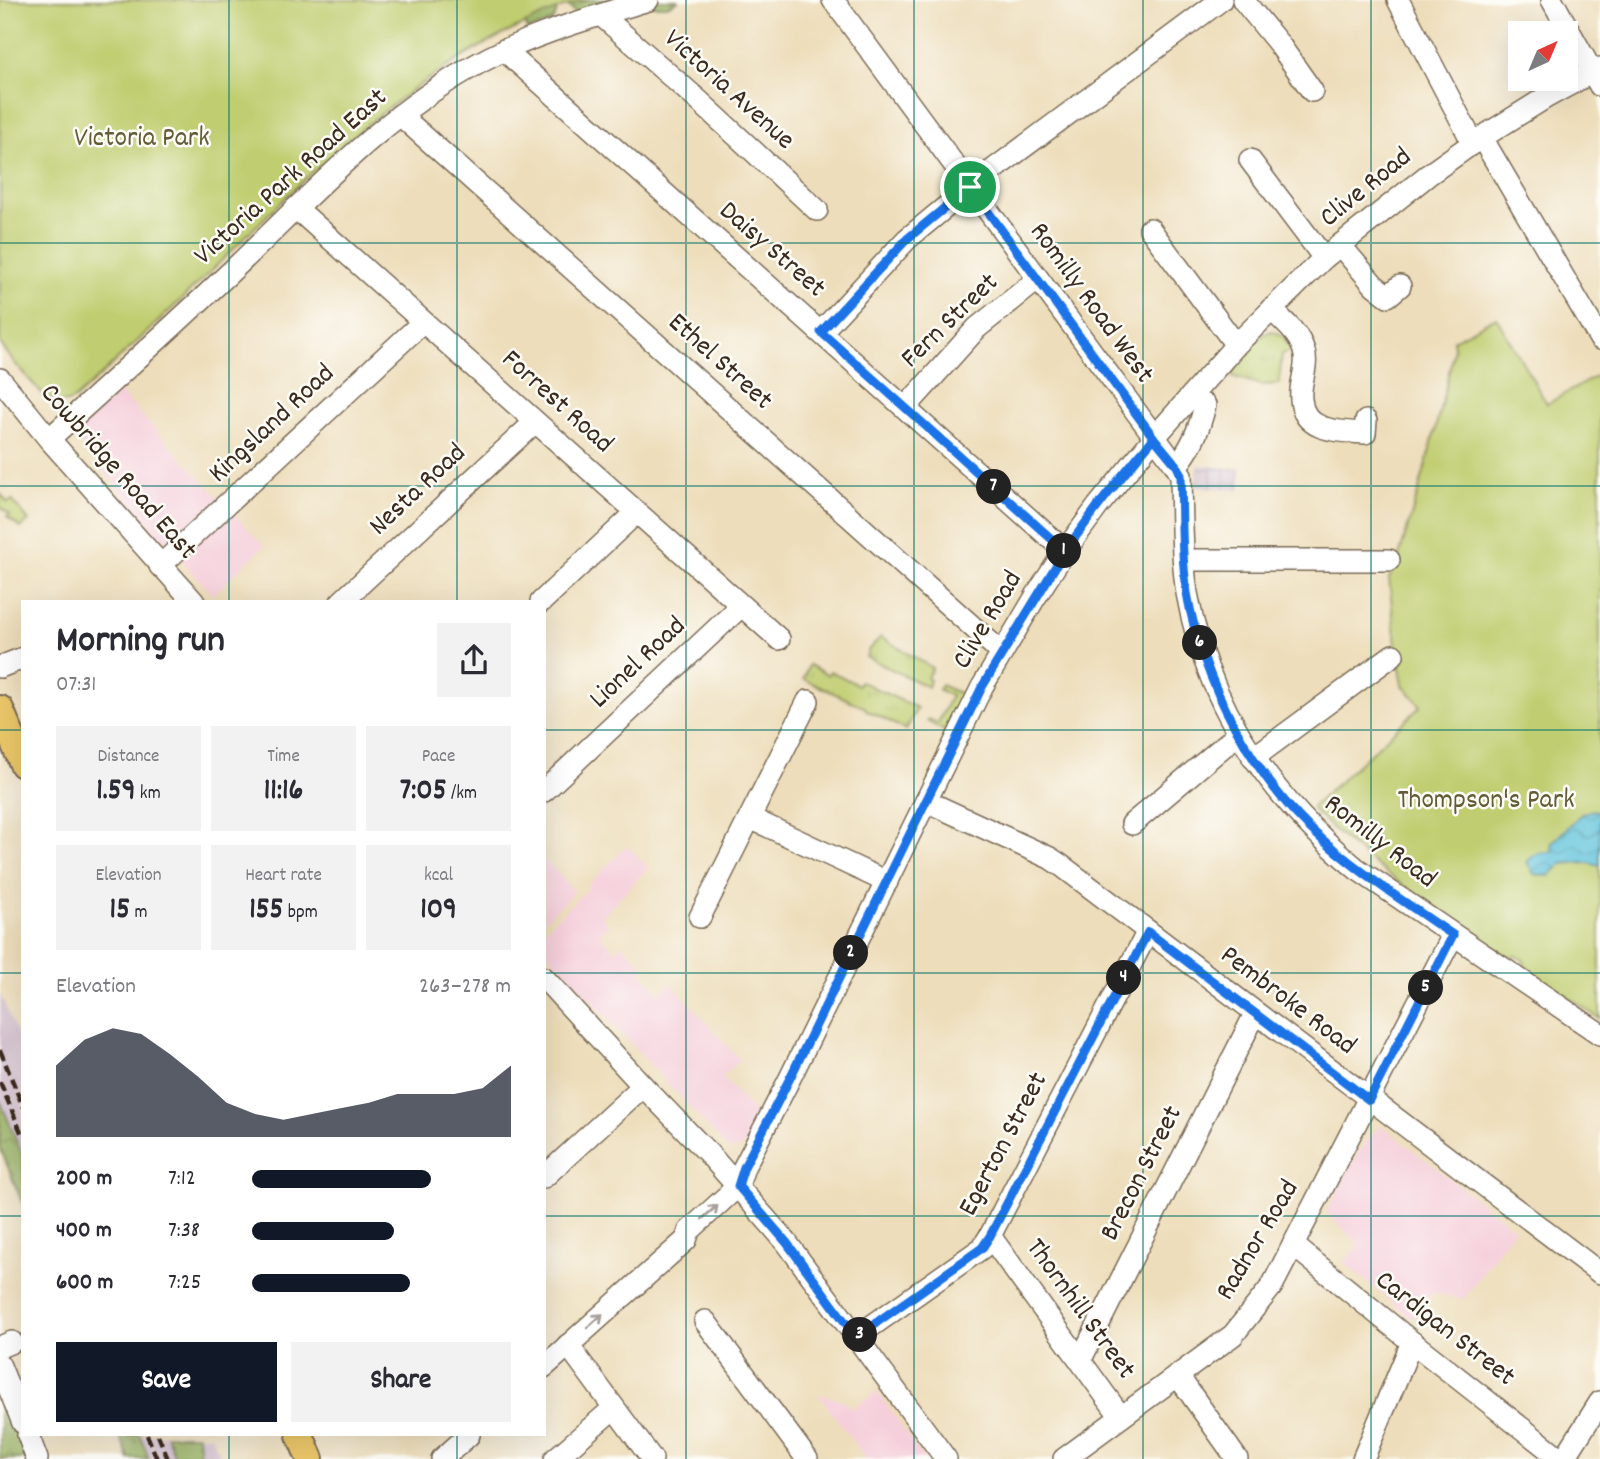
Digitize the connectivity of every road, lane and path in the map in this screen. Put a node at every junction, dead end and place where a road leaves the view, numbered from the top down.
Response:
1 (648, 0) edge
2 (833, 0) edge
3 (1221, 0) edge
4 (1243, 0) edge
5 (1398, 0) edge
6 (1552, 0) edge
7 (601, 15) junction
8 (503, 50) junction
9 (1597, 75) edge
10 (1312, 91) dead end
11 (400, 114) junction
12 (1477, 140) junction
13 (1250, 160) dead end
14 (970, 187) junction
15 (296, 208) junction
16 (817, 210) dead end
17 (1150, 229) dead end
18 (1332, 252) junction
19 (1037, 280) junction
20 (1400, 286) dead end
21 (1271, 309) junction
22 (423, 322) junction
23 (821, 332) junction
24 (1600, 339) edge
25 (1237, 345) junction
26 (0, 379) edge
27 (1205, 405) dead end
28 (906, 407) junction
29 (535, 422) junction
30 (1366, 422) dead end
31 (1154, 438) junction
32 (48, 439) junction
33 (1177, 466) junction
34 (637, 512) junction
35 (1065, 551) junction
36 (1184, 560) junction
37 (1389, 560) dead end
38 (160, 566) junction
39 (192, 600) edge
40 (343, 600) edge
41 (543, 600) edge
42 (741, 606) junction
43 (779, 639) dead end
44 (1002, 653) junction
45 (1393, 655) dead end
46 (21, 659) edge
47 (0, 667) edge
48 (808, 701) dead end
49 (0, 709) edge
50 (1238, 734) junction
51 (1253, 758) junction
52 (21, 759) edge
53 (546, 789) edge
54 (926, 801) junction
55 (750, 818) junction
56 (1132, 824) dead end
57 (887, 882) junction
58 (700, 917) dead end
59 (1148, 932) junction
60 (1453, 935) junction
61 (546, 980) edge
62 (1255, 1014) junction
63 (1600, 1034) edge
64 (643, 1086) junction
65 (1369, 1100) junction
66 (546, 1175) edge
67 (738, 1186) junction
68 (990, 1236) junction
69 (1293, 1245) junction
70 (1600, 1273) edge
71 (705, 1321) dead end
72 (856, 1337) junction
73 (1412, 1342) junction
74 (568, 1345) junction
75 (1081, 1359) junction
76 (546, 1365) edge
77 (0, 1366) edge
78 (1178, 1376) junction
79 (1600, 1402) edge
80 (614, 1408) junction
81 (1121, 1417) junction
82 (21, 1418) edge
83 (1592, 1431) edge
84 (28, 1436) edge
85 (300, 1436) edge
86 (468, 1436) edge
87 (37, 1459) edge
88 (310, 1459) edge
89 (442, 1459) edge
90 (555, 1459) edge
91 (652, 1459) edge
92 (807, 1459) edge
93 (946, 1459) edge
94 (1064, 1459) edge
95 (1237, 1459) edge
96 (1363, 1459) edge
97 (1562, 1459) edge

1 - 7 street, Victoria Park Road East
2 - 14 street, Romilly Road West
3 - 14 street
4 - 10 street
5 - 12 street
6 - 9 street
7 - 8 street, Victoria Park Road East
7 - 16 street, Victoria Avenue
8 - 11 street, Victoria Park Road East
8 - 23 street, Daisy Street
9 - 12 street, Clive Road
11 - 15 street, Victoria Park Road East
11 - 44 street, Ethel Street
12 - 18 street, Clive Road
12 - 24 street
13 - 18 street
14 - 19 street, Romilly Road West
14 - 23 street
15 - 22 street, Forrest Road
15 - 32 street, Victoria Park Road East
17 - 25 street
18 - 20 street
18 - 21 street, Clive Road
19 - 28 street, Fern Street
19 - 31 street, Romilly Road West
21 - 25 street, Clive Road
21 - 30 street
22 - 29 street, Forrest Road
22 - 38 street, Kingsland Road
23 - 28 street, Daisy Street
25 - 31 street, Clive Road
26 - 32 street, Cowbridge Road East
27 - 33 street
28 - 35 street, Daisy Street
29 - 34 street, Forrest Road
29 - 40 street, Nesta Road
31 - 33 street
31 - 35 street, Clive Road
32 - 38 street, Cowbridge Road East
33 - 36 street, Romilly Road
34 - 41 street
34 - 42 street, Forrest Road
35 - 44 street, Clive Road
36 - 37 street
36 - 50 street, Romilly Road
38 - 39 street, Cowbridge Road East
42 - 43 street, Forrest Road
42 - 53 street, Lionel Road
44 - 54 street, Clive Road
45 - 51 street
46 - 47 street
48 - 55 street
49 - 52 main road
50 - 51 street, Romilly Road
50 - 56 street
51 - 60 street, Romilly Road
54 - 57 street, Clive Road
54 - 59 street, Pembroke Road
55 - 57 street
55 - 58 street
57 - 67 street, Clive Road
59 - 62 street, Pembroke Road
59 - 68 street, Egerton Street
60 - 63 street, Romilly Road
60 - 65 street, Radnor Road
61 - 64 street
62 - 65 street, Pembroke Road
62 - 75 street, Brecon Street
64 - 66 street
64 - 67 street
65 - 69 street, Radnor Road
65 - 70 street, Pembroke Road
67 - 72 street
74 -> 67 street
68 - 72 street, Egerton Street
68 - 75 street, Thornhill Street
69 - 73 street, Cardigan Street
69 - 78 street, Radnor Road
71 - 92 street
72 - 93 street
73 - 96 street
73 - 97 street, Cardigan Street
74 - 76 street
74 - 80 street
75 - 81 street, Thornhill Street
77 - 82 street
78 - 81 street, Radnor Road
78 - 95 street
79 - 83 street
80 - 90 street
80 - 91 street
81 - 94 street, Radnor Road
83 - 97 street
84 - 87 street
85 - 88 main road
86 - 89 street

